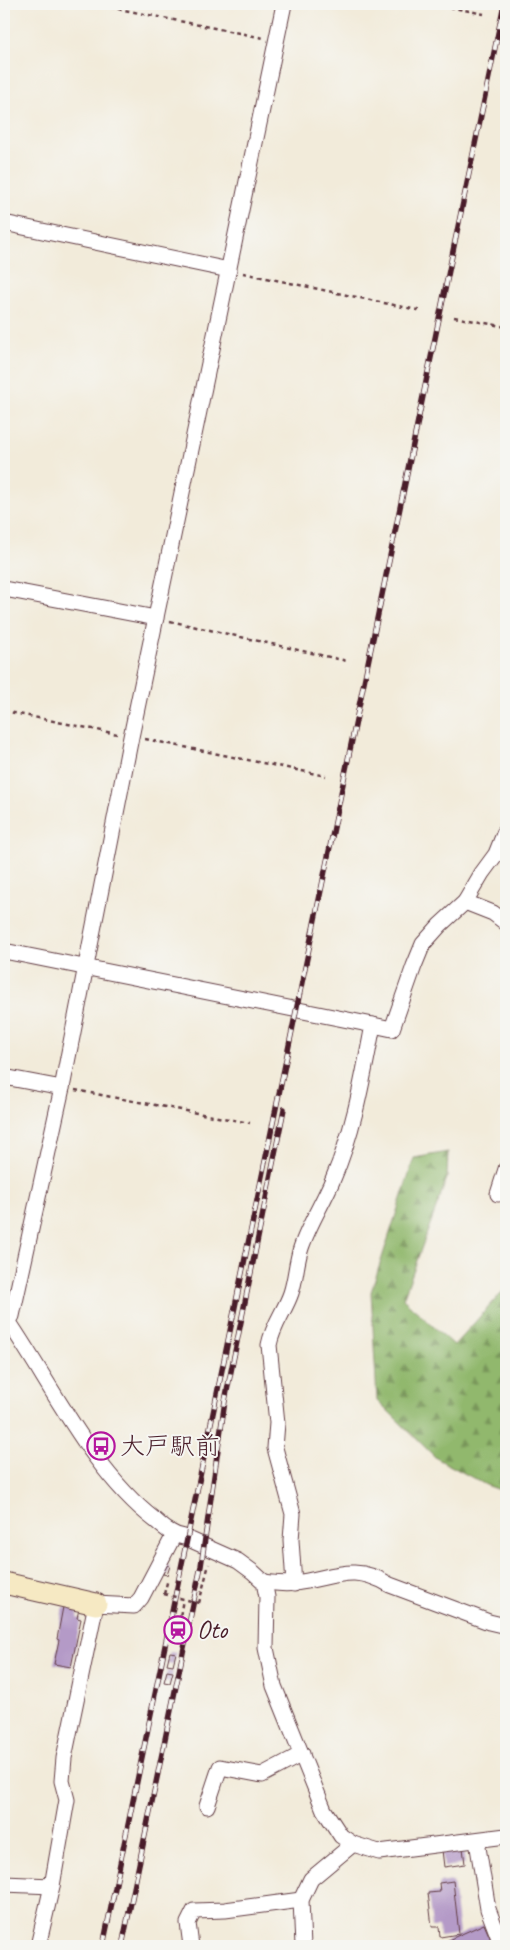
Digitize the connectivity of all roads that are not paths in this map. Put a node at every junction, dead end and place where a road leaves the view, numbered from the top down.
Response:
1 (284, 4) edge
2 (4, 223) edge
3 (229, 270) junction
4 (4, 589) edge
5 (156, 618) junction
6 (506, 829) edge
7 (465, 902) junction
8 (506, 923) edge
9 (4, 951) edge
10 (86, 967) junction
11 (374, 1025) junction
12 (4, 1076) edge
13 (62, 1088) junction
14 (506, 1169) edge
15 (498, 1194) dead end
16 (6, 1318) edge
17 (174, 1535) junction
18 (264, 1582) junction
19 (4, 1583) edge
20 (294, 1584) junction
21 (96, 1604) junction
22 (506, 1626) edge
23 (302, 1754) junction
24 (207, 1806) dead end
25 (506, 1836) edge
26 (478, 1841) junction
27 (353, 1844) junction
28 (4, 1884) edge
29 (52, 1886) junction
30 (301, 1900) junction
31 (38, 1946) edge
32 (191, 1946) edge
33 (303, 1946) edge
34 (502, 1946) edge

1 - 3 street
2 - 3 street
3 - 5 street
4 - 5 street
5 - 10 street
6 - 7 street
7 - 8 street
7 - 11 street
9 - 10 street
10 - 11 street
10 - 13 street
11 - 20 street
12 - 13 street
13 - 16 street
14 - 15 street
16 - 17 street
17 - 18 street
17 - 21 street
18 - 20 street
18 - 23 street
19 - 21 main road
20 - 22 street
21 - 29 street
23 - 24 street
23 - 27 street
25 - 26 street
26 - 27 street
26 - 34 street
27 - 30 street
28 - 29 street
29 - 31 street
30 - 32 street
30 - 33 street

